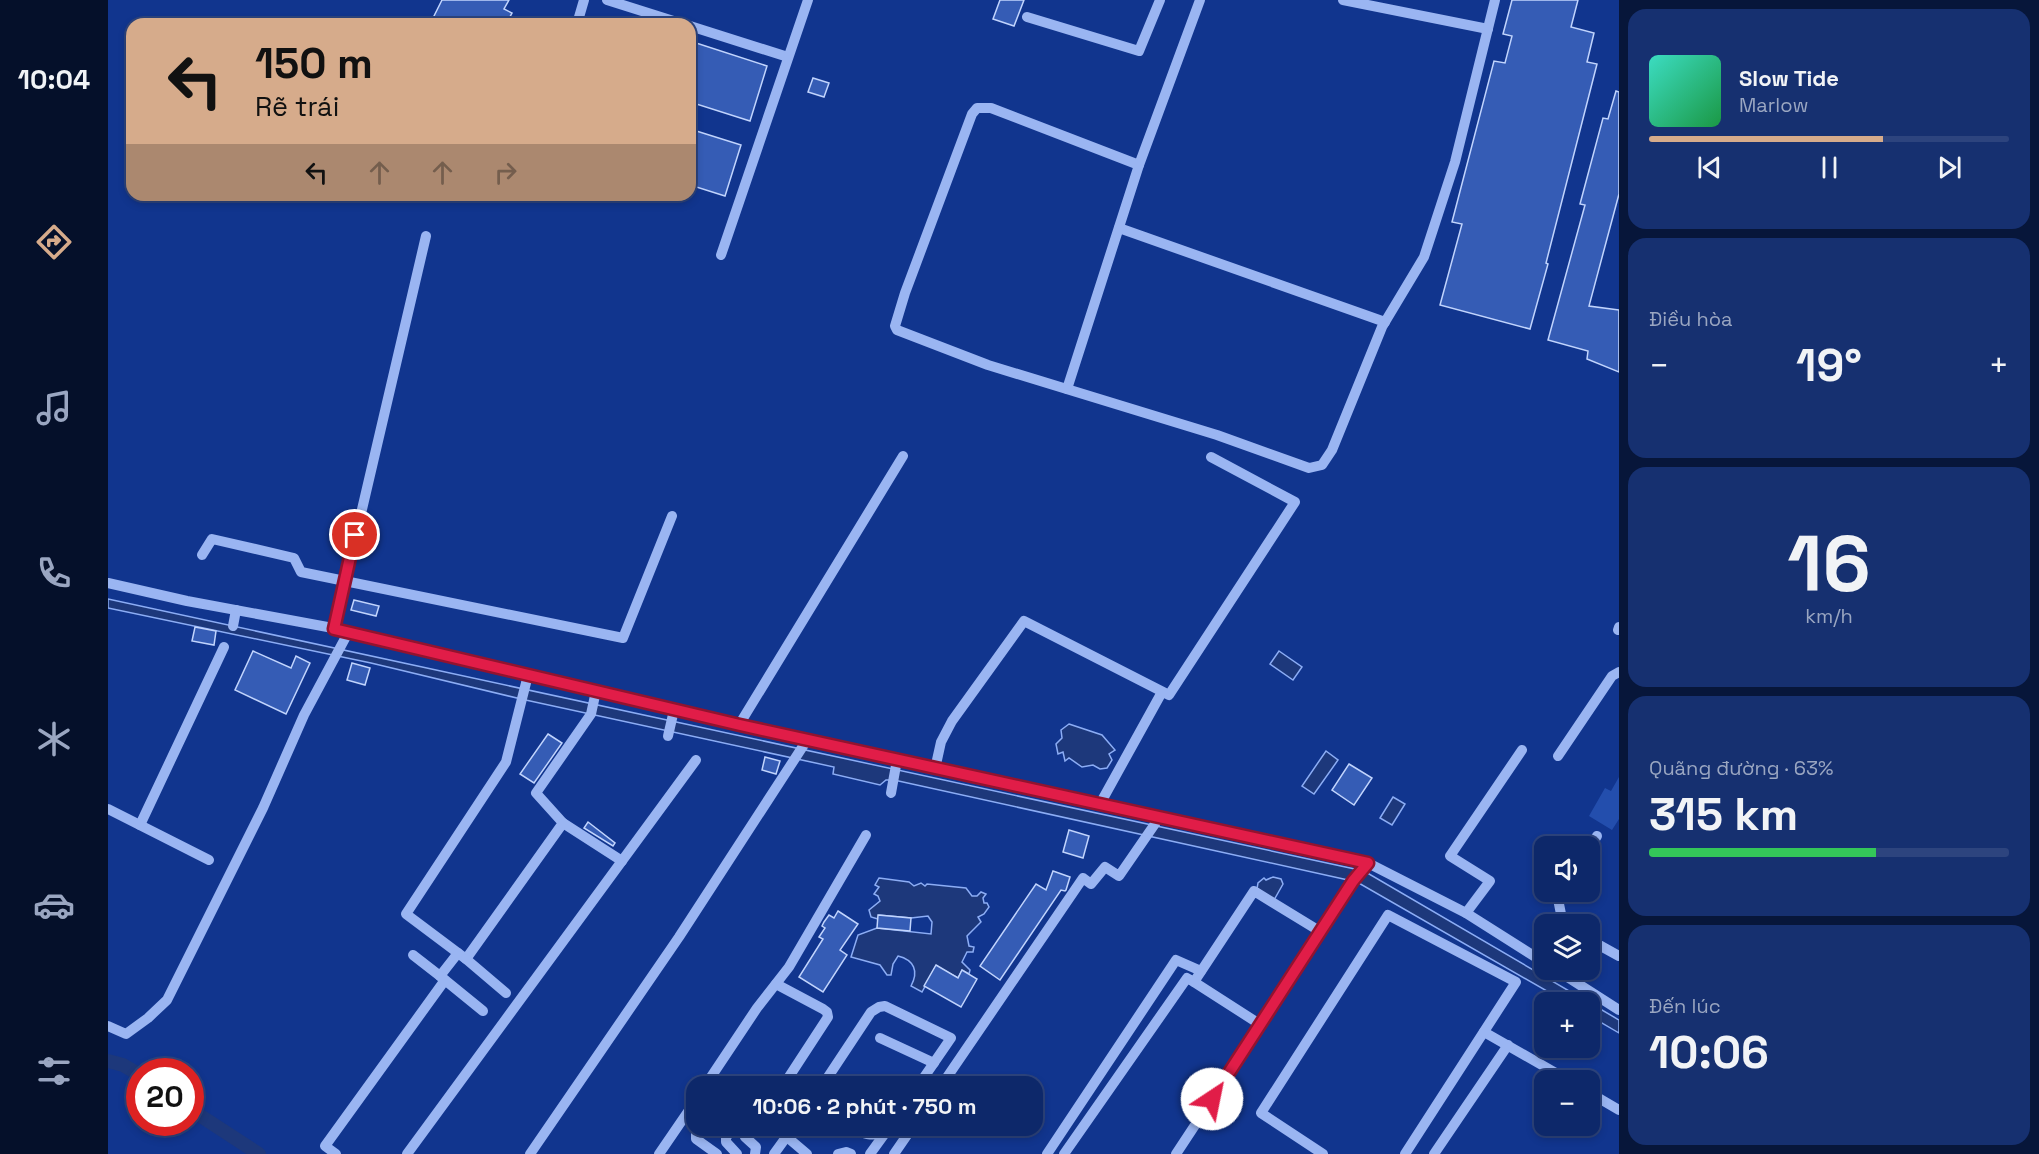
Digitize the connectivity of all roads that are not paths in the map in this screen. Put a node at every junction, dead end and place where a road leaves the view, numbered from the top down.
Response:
1 (584, 0) edge
2 (607, 0) edge
3 (808, 0) edge
4 (1160, 0) edge
5 (1200, 0) edge
6 (1343, 0) edge
7 (1495, 0) edge
8 (1027, 16) dead end
9 (579, 18) edge
10 (664, 18) edge
11 (696, 28) edge
12 (1488, 29) junction
13 (788, 57) junction
14 (1139, 165) junction
15 (1119, 228) junction
16 (426, 236) dead end
17 (721, 255) dead end
18 (1385, 322) junction
19 (1067, 389) junction
20 (903, 456) dead end
21 (1211, 457) dead end
22 (672, 516) dead end
23 (202, 555) dead end
24 (344, 581) junction
25 (108, 583) edge
26 (236, 610) junction
27 (233, 626) dead end
28 (334, 629) junction
29 (349, 631) junction
30 (224, 647) dead end
31 (1619, 672) edge
32 (528, 675) junction
33 (596, 691) junction
34 (1162, 692) junction
35 (740, 725) junction
36 (800, 749) junction
37 (1522, 750) dead end
38 (1558, 756) dead end
39 (696, 760) dead end
40 (936, 769) junction
41 (896, 770) junction
42 (891, 793) dead end
43 (1100, 804) junction
44 (108, 809) edge
45 (1156, 821) junction
46 (562, 823) junction
47 (140, 825) junction
48 (866, 835) dead end
49 (209, 860) dead end
50 (622, 861) junction
51 (1364, 867) junction
52 (1466, 913) junction
53 (1321, 932) junction
54 (1600, 946) edge
55 (412, 955) dead end
56 (462, 956) junction
57 (1534, 956) edge
58 (1619, 956) edge
59 (1201, 971) junction
60 (442, 978) junction
61 (1572, 980) edge
62 (1194, 982) junction
63 (776, 984) junction
64 (506, 993) dead end
65 (1619, 1010) edge
66 (483, 1011) dead end
67 (108, 1026) edge
68 (1261, 1026) junction
69 (1484, 1032) junction
70 (879, 1038) dead end
71 (1508, 1045) junction
72 (934, 1063) junction
73 (1551, 1070) edge
74 (712, 1076) edge
75 (790, 1076) edge
76 (829, 1076) edge
77 (925, 1076) edge
78 (948, 1076) edge
79 (1600, 1099) edge
80 (1619, 1110) edge
81 (686, 1114) edge
82 (696, 1136) edge
83 (727, 1136) edge
84 (746, 1136) edge
85 (867, 1136) edge
86 (883, 1136) edge
87 (906, 1136) edge
88 (787, 1137) joint
89 (1068, 1153) edge
90 (336, 1154) edge
91 (407, 1154) edge
92 (530, 1154) edge
93 (659, 1154) edge
94 (717, 1154) edge
95 (737, 1154) edge
96 (755, 1154) edge
97 (774, 1154) edge
98 (807, 1154) edge
99 (838, 1154) edge
100 (851, 1154) edge
101 (871, 1154) edge
102 (894, 1154) edge
103 (1047, 1154) edge
104 (1176, 1154) edge
105 (1323, 1154) edge
106 (1405, 1154) edge
107 (1434, 1154) edge

1 - 9 street
2 - 10 street
3 - 13 street
4 - 8 street
5 - 14 street
6 - 12 street
7 - 12 street
11 - 13 street
12 - 18 street
13 - 17 street
14 - 15 street
14 - 19 street
15 - 18 street
15 - 19 street
16 - 24 street
18 - 19 street
20 - 35 street
21 - 34 street
22 - 24 street
23 - 24 street
24 - 28 street
25 - 26 street
26 - 27 street
26 - 28 street
28 - 29 street
29 - 32 street
29 - 67 street
30 - 47 street
31 - 38 street
32 - 33 street
32 - 56 street
33 - 35 street
33 - 46 street
34 - 40 street
34 - 43 street
35 - 36 street
36 - 41 street
36 - 92 street
37 - 52 street
39 - 50 street
40 - 41 street
40 - 43 street
41 - 42 street
43 - 45 street
44 - 47 street
45 - 51 street
45 - 78 street
46 - 50 street
46 - 56 street
47 - 49 street
48 - 63 street
50 - 91 street
51 - 52 street
51 - 53 street
52 - 57 street
53 - 59 street
53 - 68 street
54 - 58 street
55 - 60 street
56 - 60 street
56 - 64 street
59 - 62 street
59 - 103 street
60 - 66 street
60 - 90 street
61 - 65 street
62 - 68 street
62 - 89 street
63 - 74 street
63 - 75 street
68 - 104 street
69 - 71 street
69 - 105 street
69 - 106 street
70 - 72 street
71 - 73 street
71 - 107 street
72 - 76 street
72 - 77 street
79 - 80 street
81 - 93 street
82 - 94 street
83 - 95 street
84 - 96 street
85 - 101 street
86 - 101 street
87 - 102 street
88 - 97 street
88 - 98 street
99 - 100 street

